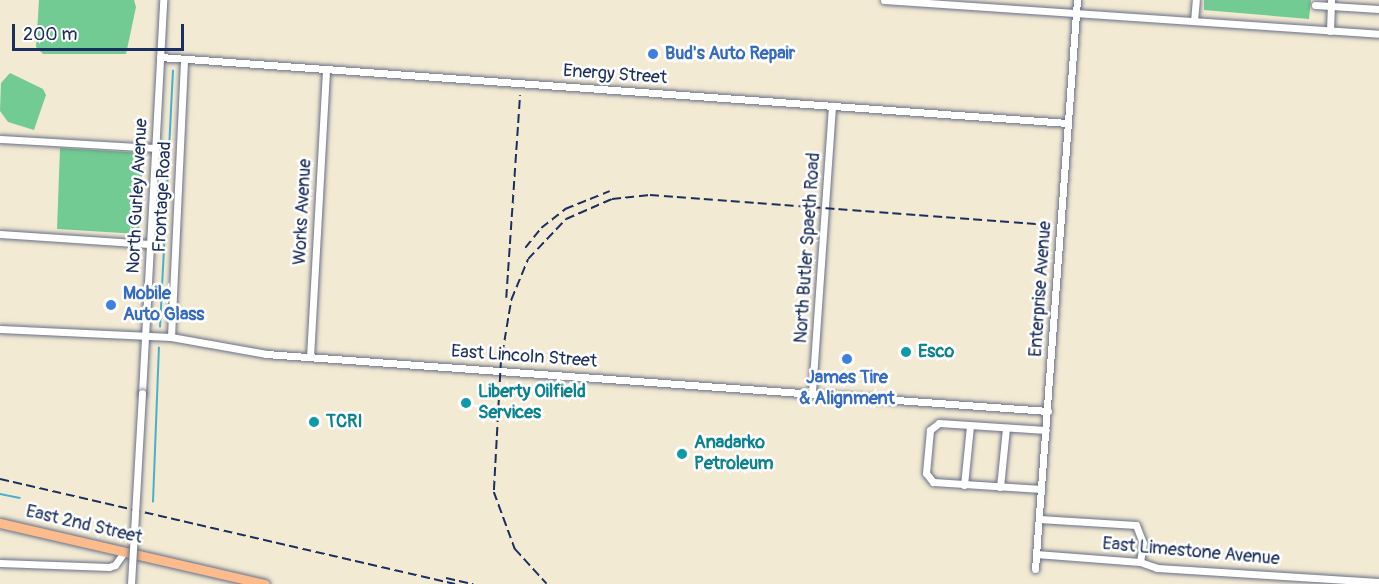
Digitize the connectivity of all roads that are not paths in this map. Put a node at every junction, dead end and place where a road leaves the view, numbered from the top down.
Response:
1 (163, 0) edge
2 (884, 0) edge
3 (898, 0) edge
4 (1077, 0) edge
5 (1196, 0) edge
6 (986, 3) edge
7 (1331, 3) edge
8 (1316, 5) dead end
9 (1379, 9) edge
10 (1076, 12) junction
11 (1194, 21) junction
12 (1330, 31) junction
13 (1379, 34) edge
14 (160, 57) junction
15 (184, 59) junction
16 (326, 69) junction
17 (832, 106) junction
18 (1068, 123) junction
19 (0, 139) edge
20 (155, 148) junction
21 (0, 234) edge
22 (150, 244) junction
23 (0, 329) edge
24 (146, 335) junction
25 (171, 337) junction
26 (310, 357) junction
27 (812, 392) junction
28 (1048, 411) junction
29 (970, 426) junction
30 (1006, 428) junction
31 (1046, 430) junction
32 (964, 485) junction
33 (1000, 487) junction
34 (1041, 489) junction
35 (1039, 519) junction
36 (0, 523) edge
37 (124, 552) junction
38 (1036, 554) junction
39 (1140, 562) junction
40 (0, 563) edge
41 (1035, 568) dead end
42 (1379, 582) edge
43 (131, 584) edge
44 (265, 584) edge

1 - 14 street, North Gurley Avenue
2 - 3 street
3 - 6 street
4 - 10 street, Enterprise Avenue
5 - 11 street
6 - 10 street
7 - 8 street
7 - 9 street
7 - 12 street
10 - 11 street
10 - 18 street, Enterprise Avenue
11 - 12 street
12 - 13 street
14 - 15 street, Energy Street
14 - 20 street, North Gurley Avenue
15 - 16 street, Energy Street
15 - 25 street, Frontage Road
16 - 17 street, Energy Street
16 - 26 street, Works Avenue
17 - 18 street, Energy Street
17 - 27 street, North Butler Spaeth Road
18 - 28 street, Enterprise Avenue
19 - 20 street
20 - 22 street, North Gurley Avenue
21 - 22 street
22 - 24 street, North Gurley Avenue
23 - 24 street, East Lincoln Street
24 - 25 street, East Lincoln Street
24 - 43 street, North Gurley Avenue, bridge
25 - 26 street, East Lincoln Street
26 - 27 street, East Lincoln Street
27 - 28 street, East Lincoln Street
28 - 31 street, Enterprise Avenue
29 - 30 street
29 - 32 street
29 - 32 street
30 - 31 street
30 - 33 street
31 - 34 street, Enterprise Avenue
32 - 33 street
33 - 34 street
34 - 35 street, Enterprise Avenue
35 - 38 street, Enterprise Avenue
35 - 39 street
36 - 37 main road, East 2nd Street
37 - 40 street
37 - 44 main road, East 2nd Street
38 - 39 street, East Limestone Avenue
38 - 41 street, Enterprise Avenue
39 - 42 street, East Limestone Avenue

